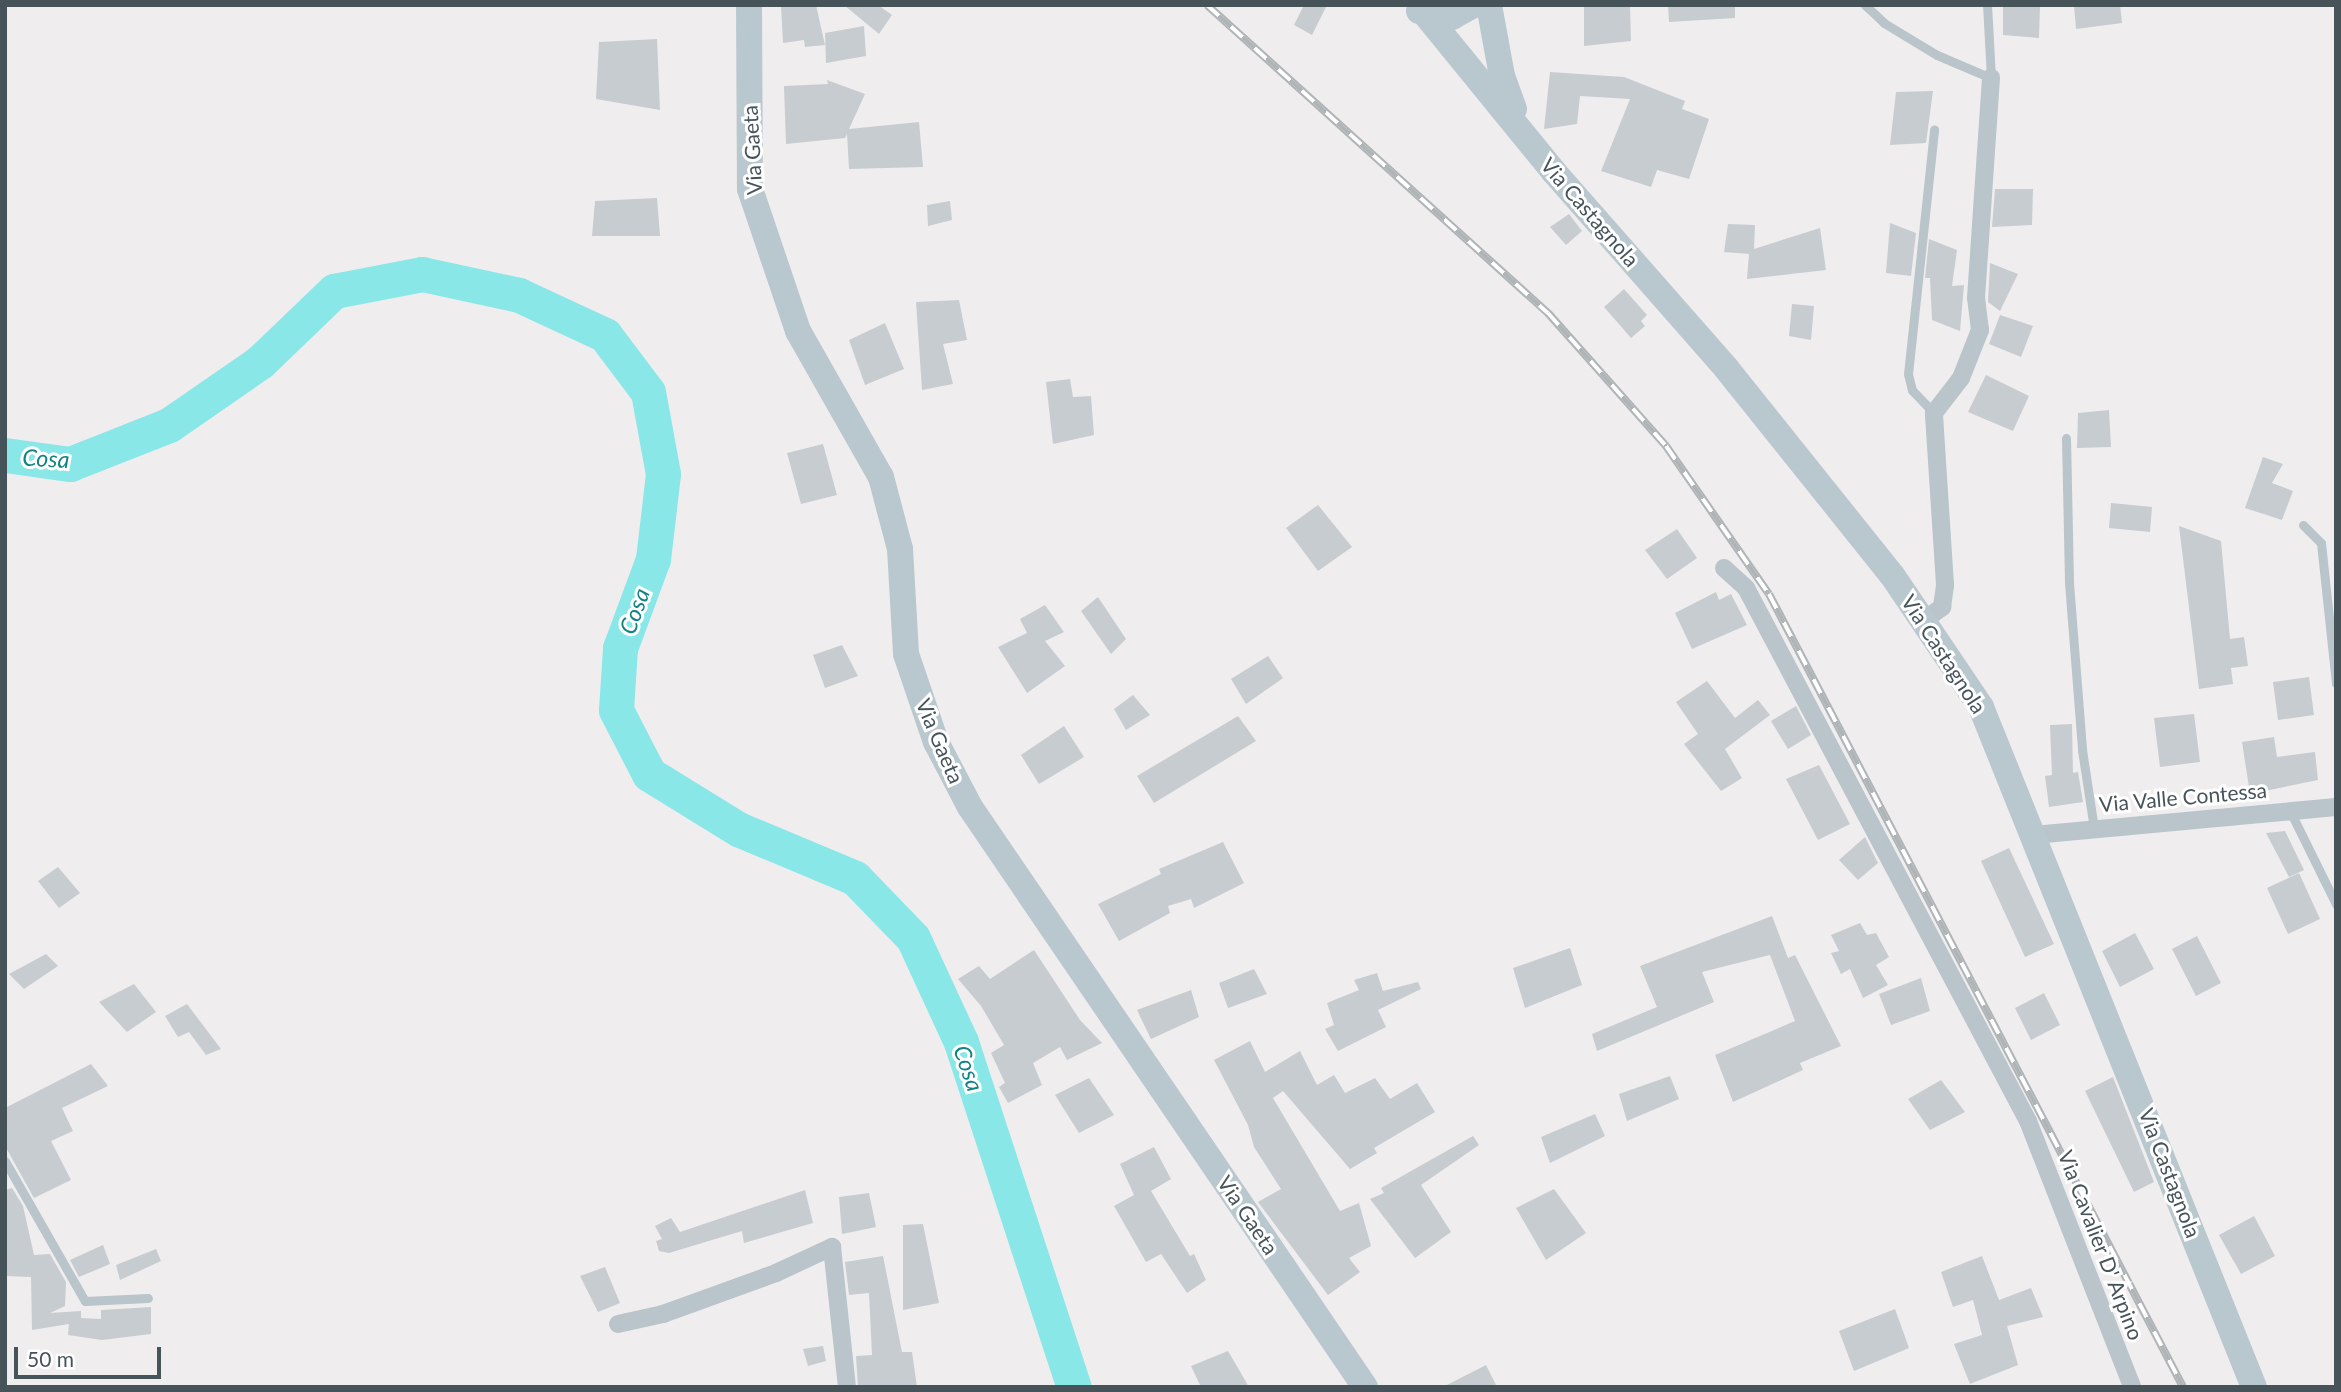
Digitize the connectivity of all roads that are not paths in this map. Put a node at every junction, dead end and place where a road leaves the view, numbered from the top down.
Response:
1 (749, 5) edge
2 (1474, 5) edge
3 (1489, 5) edge
4 (1865, 5) edge
5 (1987, 5) edge
6 (1419, 10) edge
7 (1991, 78) junction
8 (1934, 129) dead end
9 (1524, 133) junction
10 (1934, 413) junction
11 (2066, 438) dead end
12 (2303, 526) dead end
13 (1724, 568) dead end
14 (1923, 621) junction
15 (2336, 683) edge
16 (2336, 807) edge
17 (2290, 811) junction
18 (2094, 828) junction
19 (2034, 835) junction
20 (2336, 904) edge
21 (5, 1161) edge
22 (148, 1298) dead end
23 (618, 1324) dead end
24 (847, 1387) edge
25 (1365, 1387) edge
26 (2132, 1387) edge
27 (2254, 1387) edge

1 - 25 main road, Via Gaeta
2 - 6 main road
3 - 9 main road
4 - 7 lane
5 - 7 lane
6 - 9 main road, Via Castagnola
7 - 10 street
8 - 10 lane
9 - 14 main road, Via Castagnola
10 - 14 street
11 - 18 lane
12 - 15 lane
13 - 26 street, Via Cavalier D' Arpino
14 - 19 main road, Via Castagnola
16 - 17 street, Via Valle Contessa
17 - 18 street, Via Valle Contessa
17 - 20 lane
18 - 19 street, Via Valle Contessa
19 - 27 main road, Via Castagnola
21 - 22 lane
23 - 24 street

